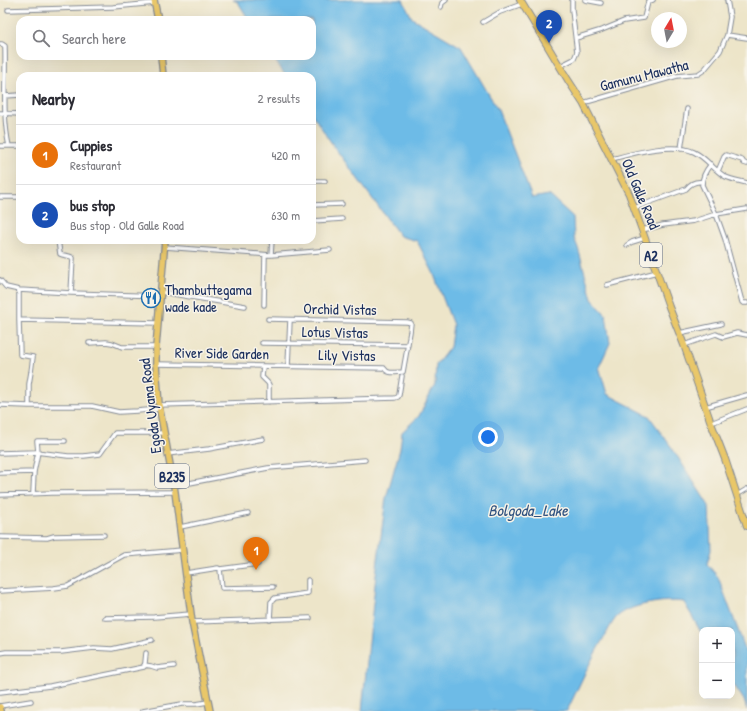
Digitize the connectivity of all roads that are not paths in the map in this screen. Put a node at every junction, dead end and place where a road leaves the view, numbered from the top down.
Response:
1 (446, 0) edge
2 (572, 0) edge
3 (585, 0) edge
4 (653, 0) edge
5 (727, 0) edge
6 (154, 2) edge
7 (521, 2) edge
8 (601, 3) dead end
9 (441, 7) dead end
10 (8, 10) dead end
11 (157, 16) edge
12 (483, 22) dead end
13 (727, 35) junction
14 (576, 38) junction
15 (747, 38) edge
16 (0, 44) edge
17 (161, 60) edge
18 (560, 66) junction
19 (0, 69) edge
20 (6, 69) junction
21 (163, 72) edge
22 (16, 95) edge
23 (5, 96) junction
24 (583, 102) junction
25 (687, 109) dead end
26 (2, 113) edge
27 (16, 114) edge
28 (0, 146) edge
29 (9, 146) junction
30 (16, 146) edge
31 (681, 149) junction
32 (612, 158) junction
33 (710, 164) junction
34 (747, 164) edge
35 (718, 171) junction
36 (316, 181) edge
37 (325, 181) dead end
38 (702, 182) junction
39 (747, 184) edge
40 (0, 197) edge
41 (16, 197) edge
42 (342, 204) dead end
43 (316, 205) edge
44 (634, 208) junction
45 (747, 209) edge
46 (716, 214) junction
47 (342, 219) dead end
48 (316, 221) edge
49 (642, 230) junction
50 (645, 238) junction
51 (59, 244) edge
52 (272, 244) edge
53 (627, 245) dead end
54 (165, 247) joint
55 (330, 250) dead end
56 (265, 255) junction
57 (271, 255) junction
58 (657, 272) junction
59 (0, 280) edge
60 (607, 285) dead end
61 (19, 290) junction
62 (71, 293) junction
63 (161, 294) junction
64 (747, 303) edge
65 (264, 305) dead end
66 (245, 306) dead end
67 (268, 319) dead end
68 (19, 320) junction
69 (290, 320) junction
70 (157, 323) junction
71 (721, 324) dead end
72 (679, 333) junction
73 (747, 335) edge
74 (262, 342) dead end
75 (89, 343) dead end
76 (289, 343) junction
77 (408, 345) junction
78 (684, 345) junction
79 (156, 347) junction
80 (156, 364) junction
81 (262, 366) junction
82 (288, 366) junction
83 (403, 374) junction
84 (747, 395) edge
85 (269, 402) junction
86 (0, 405) edge
87 (29, 406) junction
88 (160, 407) junction
89 (705, 407) junction
90 (747, 409) edge
91 (711, 423) junction
92 (164, 433) junction
93 (263, 440) dead end
94 (65, 441) dead end
95 (38, 452) junction
96 (0, 453) edge
97 (168, 454) junction
98 (365, 460) dead end
99 (34, 472) junction
100 (0, 473) edge
101 (174, 486) junction
102 (747, 490) edge
103 (175, 492) junction
104 (33, 493) junction
105 (737, 494) junction
106 (0, 495) edge
107 (248, 513) dead end
108 (180, 526) junction
109 (747, 526) edge
110 (104, 535) dead end
111 (0, 536) edge
112 (183, 550) junction
113 (258, 564) dead end
114 (220, 569) junction
115 (186, 573) junction
116 (308, 580) dead end
117 (273, 587) dead end
118 (0, 591) edge
119 (191, 614) junction
120 (105, 618) dead end
121 (310, 618) dead end
122 (270, 620) junction
123 (192, 622) junction
124 (152, 640) dead end
125 (0, 653) edge
126 (146, 653) dead end
127 (144, 665) junction
128 (174, 666) dead end
129 (0, 692) edge
130 (31, 701) dead end
131 (208, 702) junction
132 (0, 706) edge
133 (1, 711) edge
134 (143, 711) edge
135 (210, 711) edge

1 - 9 street
2 - 14 street
3 - 8 street
4 - 14 street
5 - 13 street, Gamunu Mawatha
6 - 10 street
6 - 11 main road
7 - 12 street
7 - 18 highway, Old Galle Road / A2
13 - 15 street
13 - 24 street, Gamunu Mawatha
14 - 18 street
16 - 20 street
17 - 21 main road
18 - 24 highway, Old Galle Road / A2
19 - 20 street
20 - 23 street
22 - 23 street
23 - 26 street
24 - 32 highway, Old Galle Road / A2
25 - 31 street
26 - 27 street
26 - 29 street
28 - 29 street
29 - 30 street
31 - 32 street
31 - 33 street
32 - 44 highway, Old Galle Road / A2
33 - 35 street
33 - 38 street
34 - 35 street
35 - 39 street
36 - 37 street
38 - 44 street
38 - 46 street
40 - 41 street
42 - 43 street
44 - 49 highway, Old Galle Road / A2
45 - 46 street
46 - 49 street
46 - 64 street
47 - 48 street
49 - 50 highway, Old Galle Road / A2
50 - 53 street
50 - 58 highway, Old Galle Road / A2
51 - 62 street
52 - 57 street
54 - 56 street
54 - 63 main road, Egoda Uyana Road / B235
55 - 57 street
56 - 57 street
56 - 65 street
58 - 60 street
58 - 72 highway, Old Galle Road / A2
59 - 61 street
61 - 62 street
61 - 68 street
62 - 63 street
63 - 66 street
63 - 70 main road, Egoda Uyana Road / B235
67 - 69 street, Orchid Vistas
68 - 70 street
68 - 87 street
69 - 76 street
69 - 77 street, Orchid Vistas
70 - 79 main road, Egoda Uyana Road / B235
71 - 72 street
72 - 78 highway, Old Galle Road / A2
73 - 78 street
74 - 76 street, Lotus Vistas
75 - 79 street
76 - 77 street, Lotus Vistas
76 - 82 street
77 - 83 street
78 - 89 highway, Old Galle Road / A2
79 - 80 main road, Egoda Uyana Road / B235
80 - 81 street, River Side Garden
80 - 88 main road, Egoda Uyana Road / B235
81 - 82 street, River Side Garden
81 - 85 street
82 - 83 street, Lily Vistas
83 - 85 street
84 - 89 street
85 - 88 street
86 - 87 street
87 - 88 street
88 - 92 main road, Egoda Uyana Road / B235
89 - 91 highway, Old Galle Road / A2
90 - 91 street
91 - 105 highway, Old Galle Road / A2
92 - 95 street
92 - 97 main road, Egoda Uyana Road / B235
93 - 97 street
94 - 95 street
95 - 96 street
95 - 99 street
97 - 101 main road, Egoda Uyana Road / B235
98 - 101 street
99 - 100 street
99 - 104 street
101 - 103 main road, Egoda Uyana Road / B235
102 - 105 street
103 - 104 street
103 - 108 main road, Egoda Uyana Road / B235
104 - 106 street
105 - 109 highway, Old Galle Road / A2
107 - 108 street
108 - 112 main road, Egoda Uyana Road / B235
110 - 111 street
112 - 115 main road, Egoda Uyana Road / B235
112 - 118 street
113 - 114 street
114 - 115 street
114 - 117 street
115 - 119 main road, Egoda Uyana Road / B235
116 - 122 street
119 - 120 street
119 - 123 main road, Egoda Uyana Road / B235
121 - 122 street
122 - 123 street
123 - 131 main road, Egoda Uyana Road / B235
124 - 125 street
126 - 127 street
127 - 128 street
127 - 129 street
130 - 132 street
131 - 134 street
131 - 135 main road, Egoda Uyana Road / B235
132 - 133 main road

